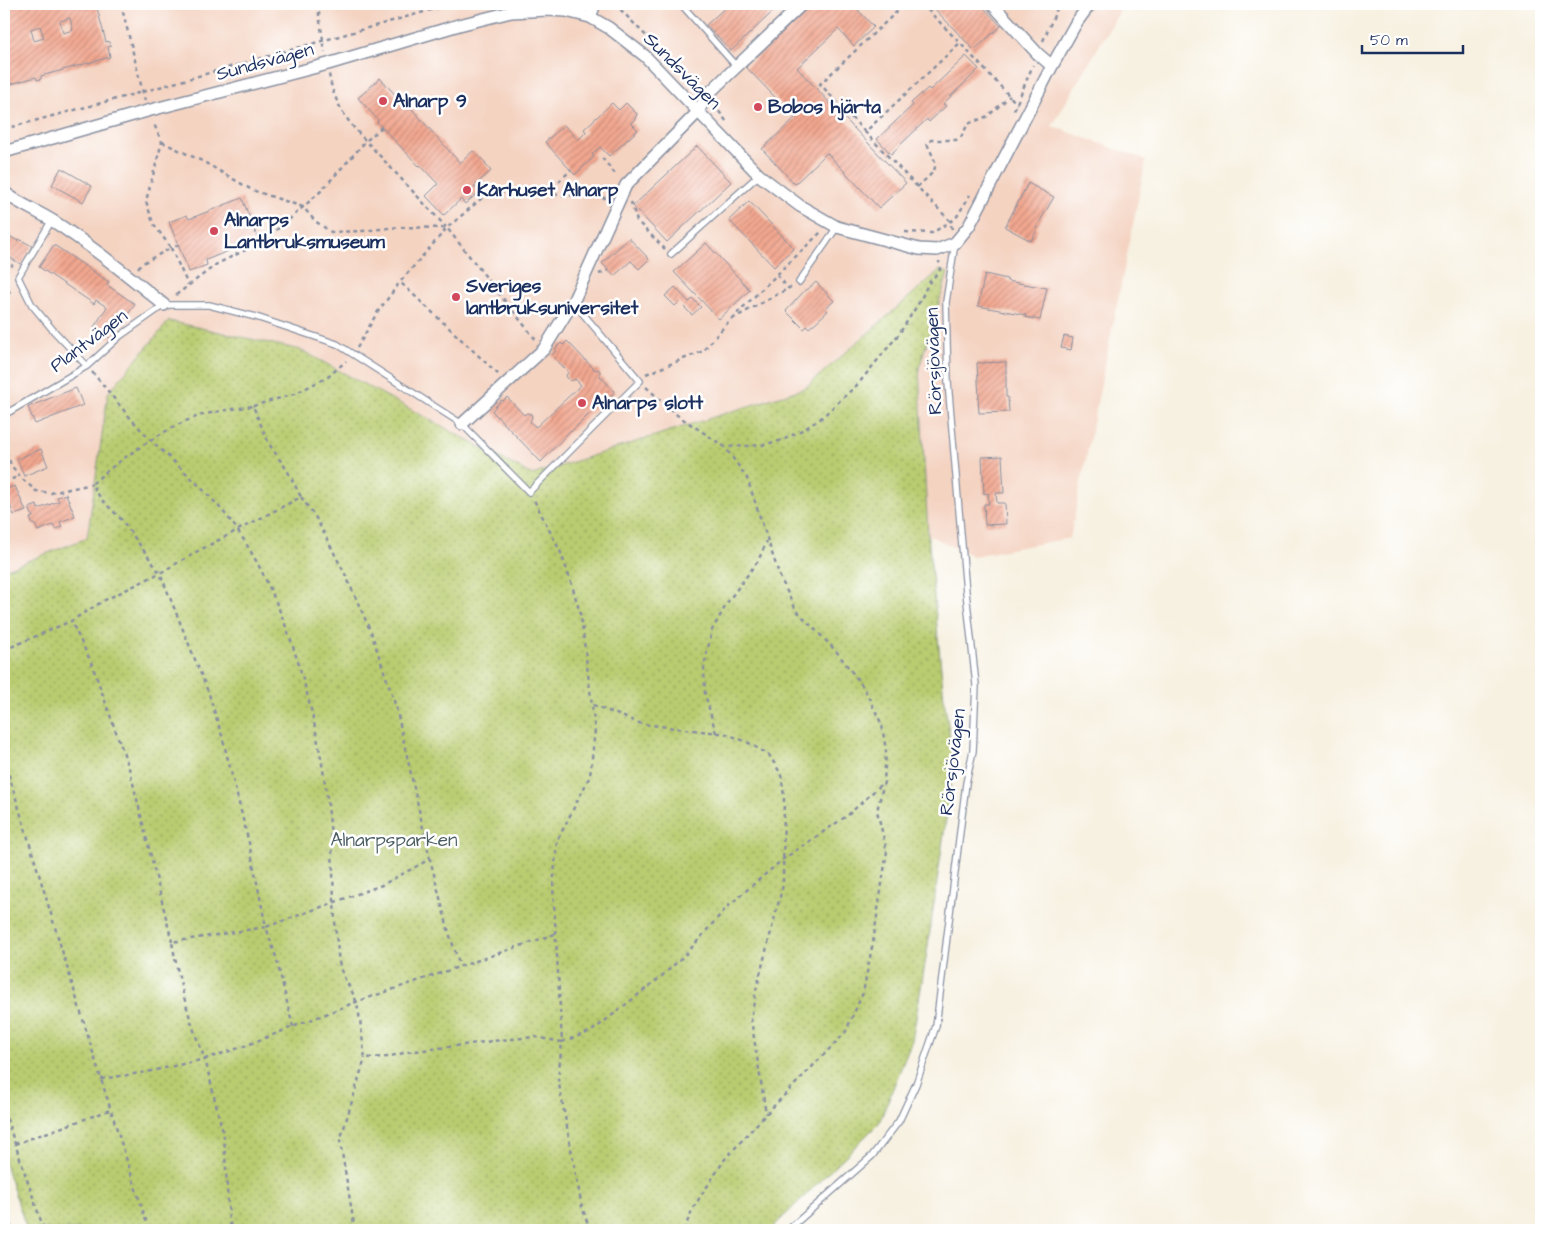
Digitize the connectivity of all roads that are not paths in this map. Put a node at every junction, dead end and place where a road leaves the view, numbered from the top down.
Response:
1 (595, 4) edge
2 (681, 4) edge
3 (802, 4) edge
4 (992, 4) edge
5 (1090, 4) edge
6 (590, 17) junction
7 (736, 66) junction
8 (1052, 66) junction
9 (698, 112) junction
10 (4, 152) edge
11 (758, 175) junction
12 (4, 192) edge
13 (52, 220) junction
14 (834, 225) junction
15 (955, 243) junction
16 (671, 254) road end
17 (799, 282) road end
18 (573, 302) junction
19 (164, 305) junction
20 (86, 366) junction
21 (4, 414) edge
22 (462, 424) junction
23 (788, 1230) edge

1 - 6 street
2 - 7 lane
3 - 7 street
4 - 8 street
5 - 8 street
6 - 9 street, Sundsvägen
6 - 10 street, Sundsvägen
7 - 9 street
8 - 15 street
9 - 11 street, Sundsvägen
9 - 18 street
11 - 14 street, Sundsvägen
11 - 16 lane
12 - 13 street
13 - 19 street
13 - 20 lane
14 - 15 street, Sundsvägen
14 - 17 lane
15 - 23 lane, Rörsjövägen
18 - 22 street
18 - 22 lane
19 - 20 lane, Plantvägen
19 - 22 lane
20 - 21 lane, Plantvägen

